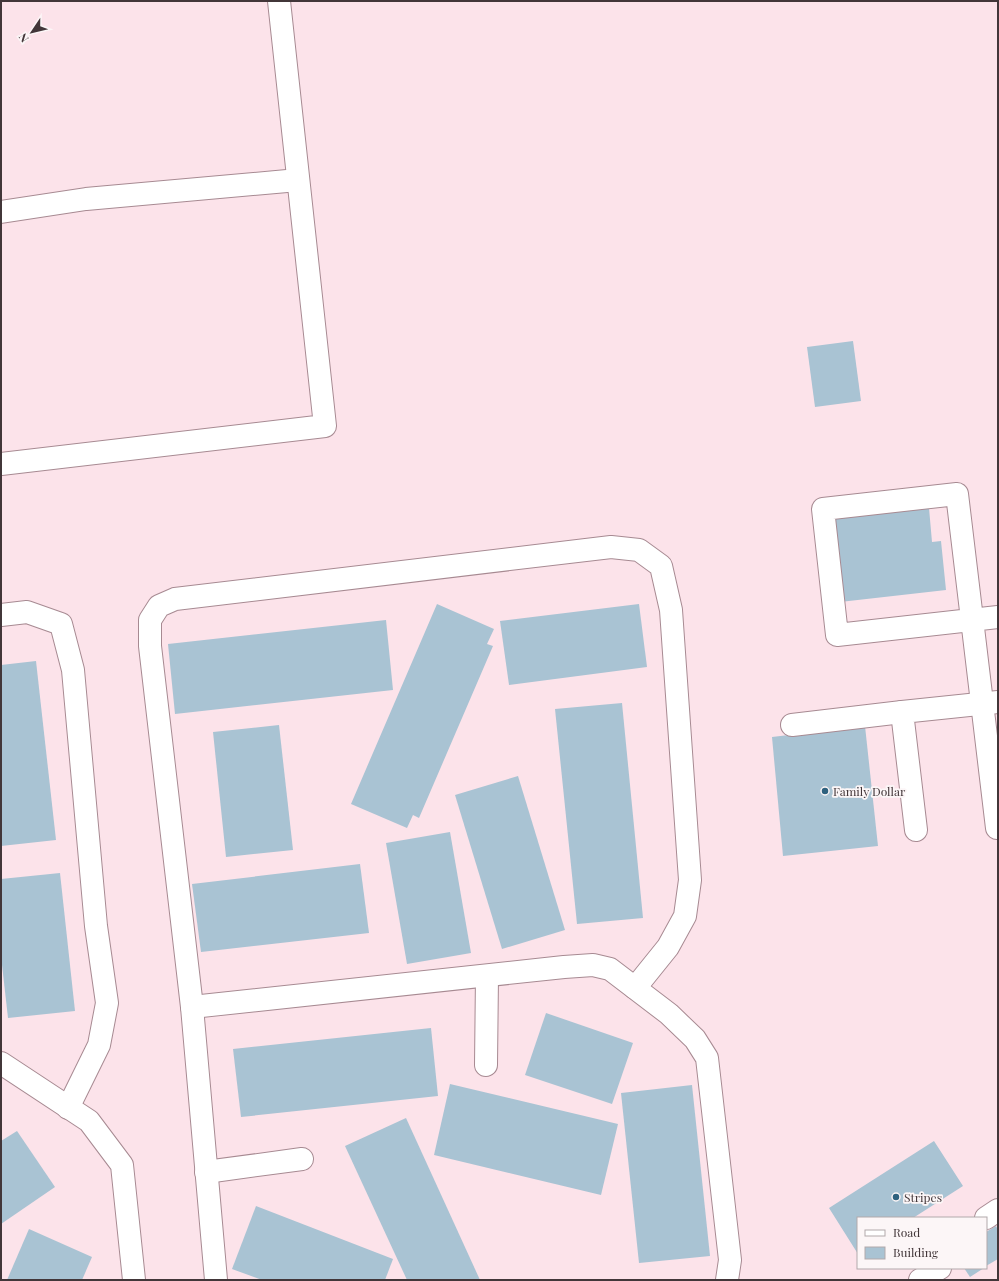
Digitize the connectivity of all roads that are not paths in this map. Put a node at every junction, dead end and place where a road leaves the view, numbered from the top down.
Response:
1 (279, 1) edge
2 (298, 180) junction
3 (1, 212) edge
4 (1, 464) edge
5 (1, 615) edge
6 (998, 617) edge
7 (972, 620) junction
8 (990, 703) edge
9 (902, 712) junction
10 (792, 725) dead end
11 (997, 828) dead end
12 (916, 830) dead end
13 (487, 976) junction
14 (635, 988) junction
15 (192, 1007) junction
16 (1, 1063) edge
17 (486, 1065) dead end
18 (68, 1108) junction
19 (302, 1159) dead end
20 (206, 1172) junction
21 (998, 1210) edge
22 (987, 1217) edge
23 (938, 1269) edge
24 (941, 1269) edge
25 (134, 1280) edge
26 (216, 1280) edge
27 (727, 1280) edge
28 (920, 1280) edge
29 (947, 1280) edge

1 - 2 lane
2 - 3 lane
2 - 4 lane
5 - 18 lane
6 - 7 lane
7 - 7 lane
7 - 8 lane
8 - 9 lane
8 - 11 lane
9 - 10 lane
9 - 12 lane
13 - 14 lane
13 - 15 lane
13 - 17 lane
14 - 15 lane
14 - 27 lane
15 - 20 lane
16 - 18 lane
18 - 25 lane
19 - 20 lane
20 - 26 lane
21 - 22 lane
23 - 28 lane
24 - 29 lane

